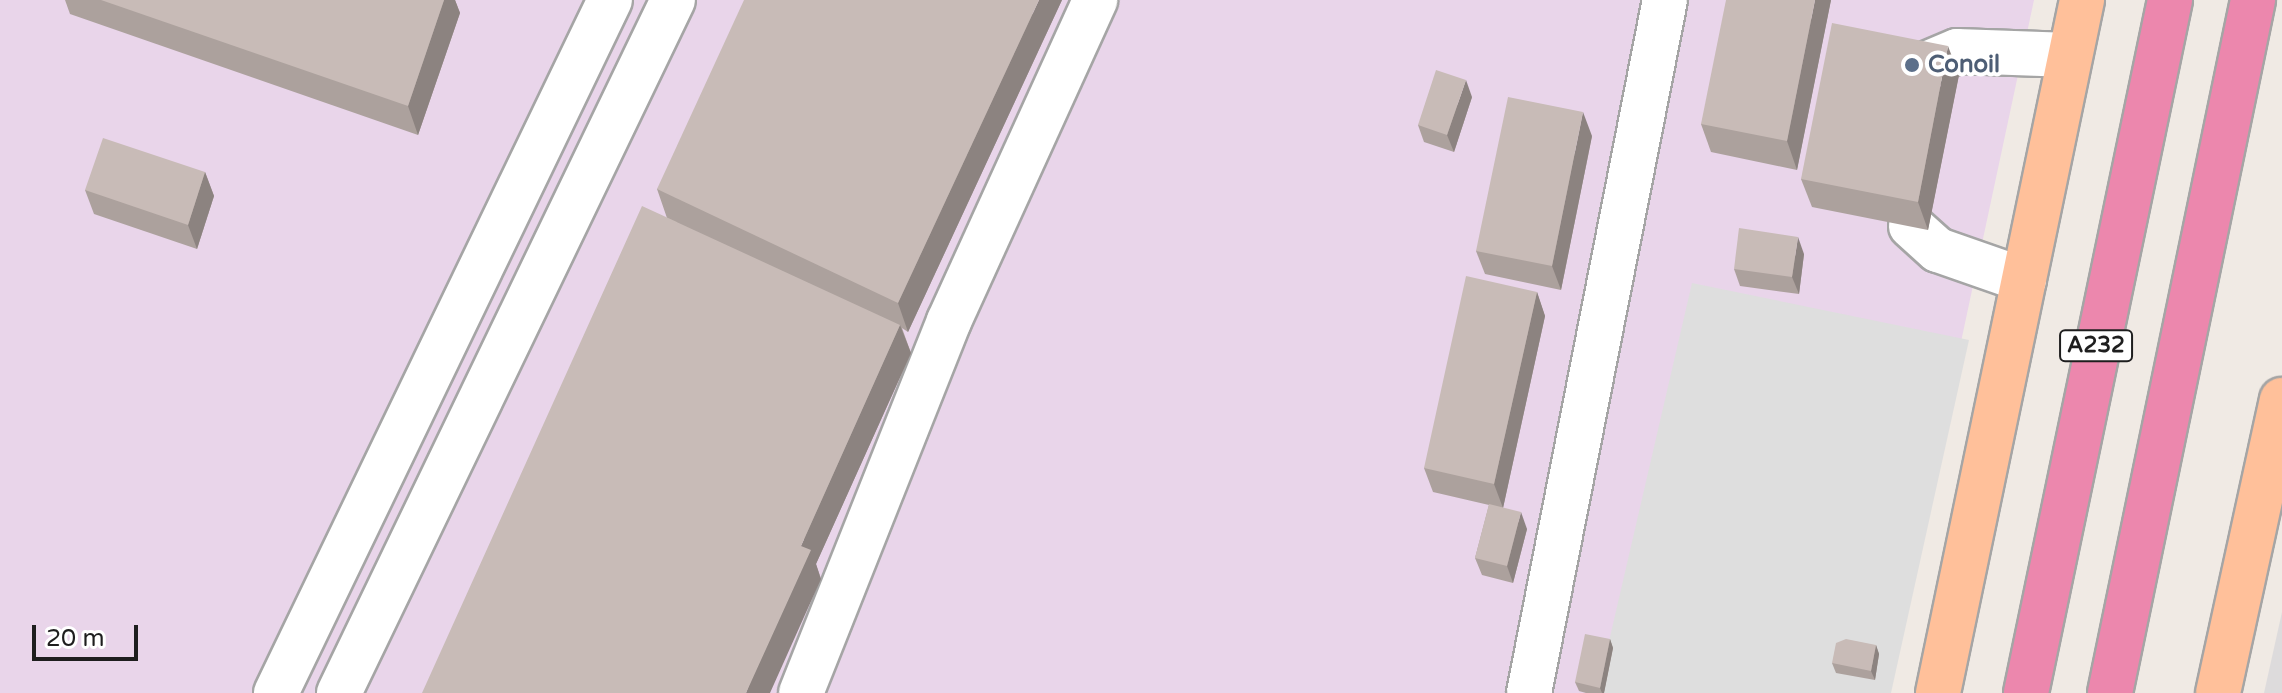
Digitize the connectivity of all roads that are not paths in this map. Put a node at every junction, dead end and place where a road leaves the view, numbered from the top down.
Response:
1 (610, 0) edge
2 (673, 0) edge
3 (1095, 0) edge
4 (1665, 0) edge
5 (2082, 0) edge
6 (2170, 0) edge
7 (2253, 0) edge
8 (2070, 55) junction
9 (1919, 67) edge
10 (1911, 226) edge
11 (2024, 280) junction
12 (2282, 400) edge
13 (276, 693) edge
14 (339, 693) edge
15 (801, 693) edge
16 (1529, 693) edge
17 (1938, 693) edge
18 (2026, 693) edge
19 (2110, 693) edge
20 (2218, 693) edge

1 - 13 street
2 - 14 street
3 - 15 street
4 - 16 street
5 - 8 main road
6 - 18 highway, A232
7 - 19 highway
8 - 9 street
8 - 11 main road
10 - 11 street
11 - 17 main road
12 - 20 main road

